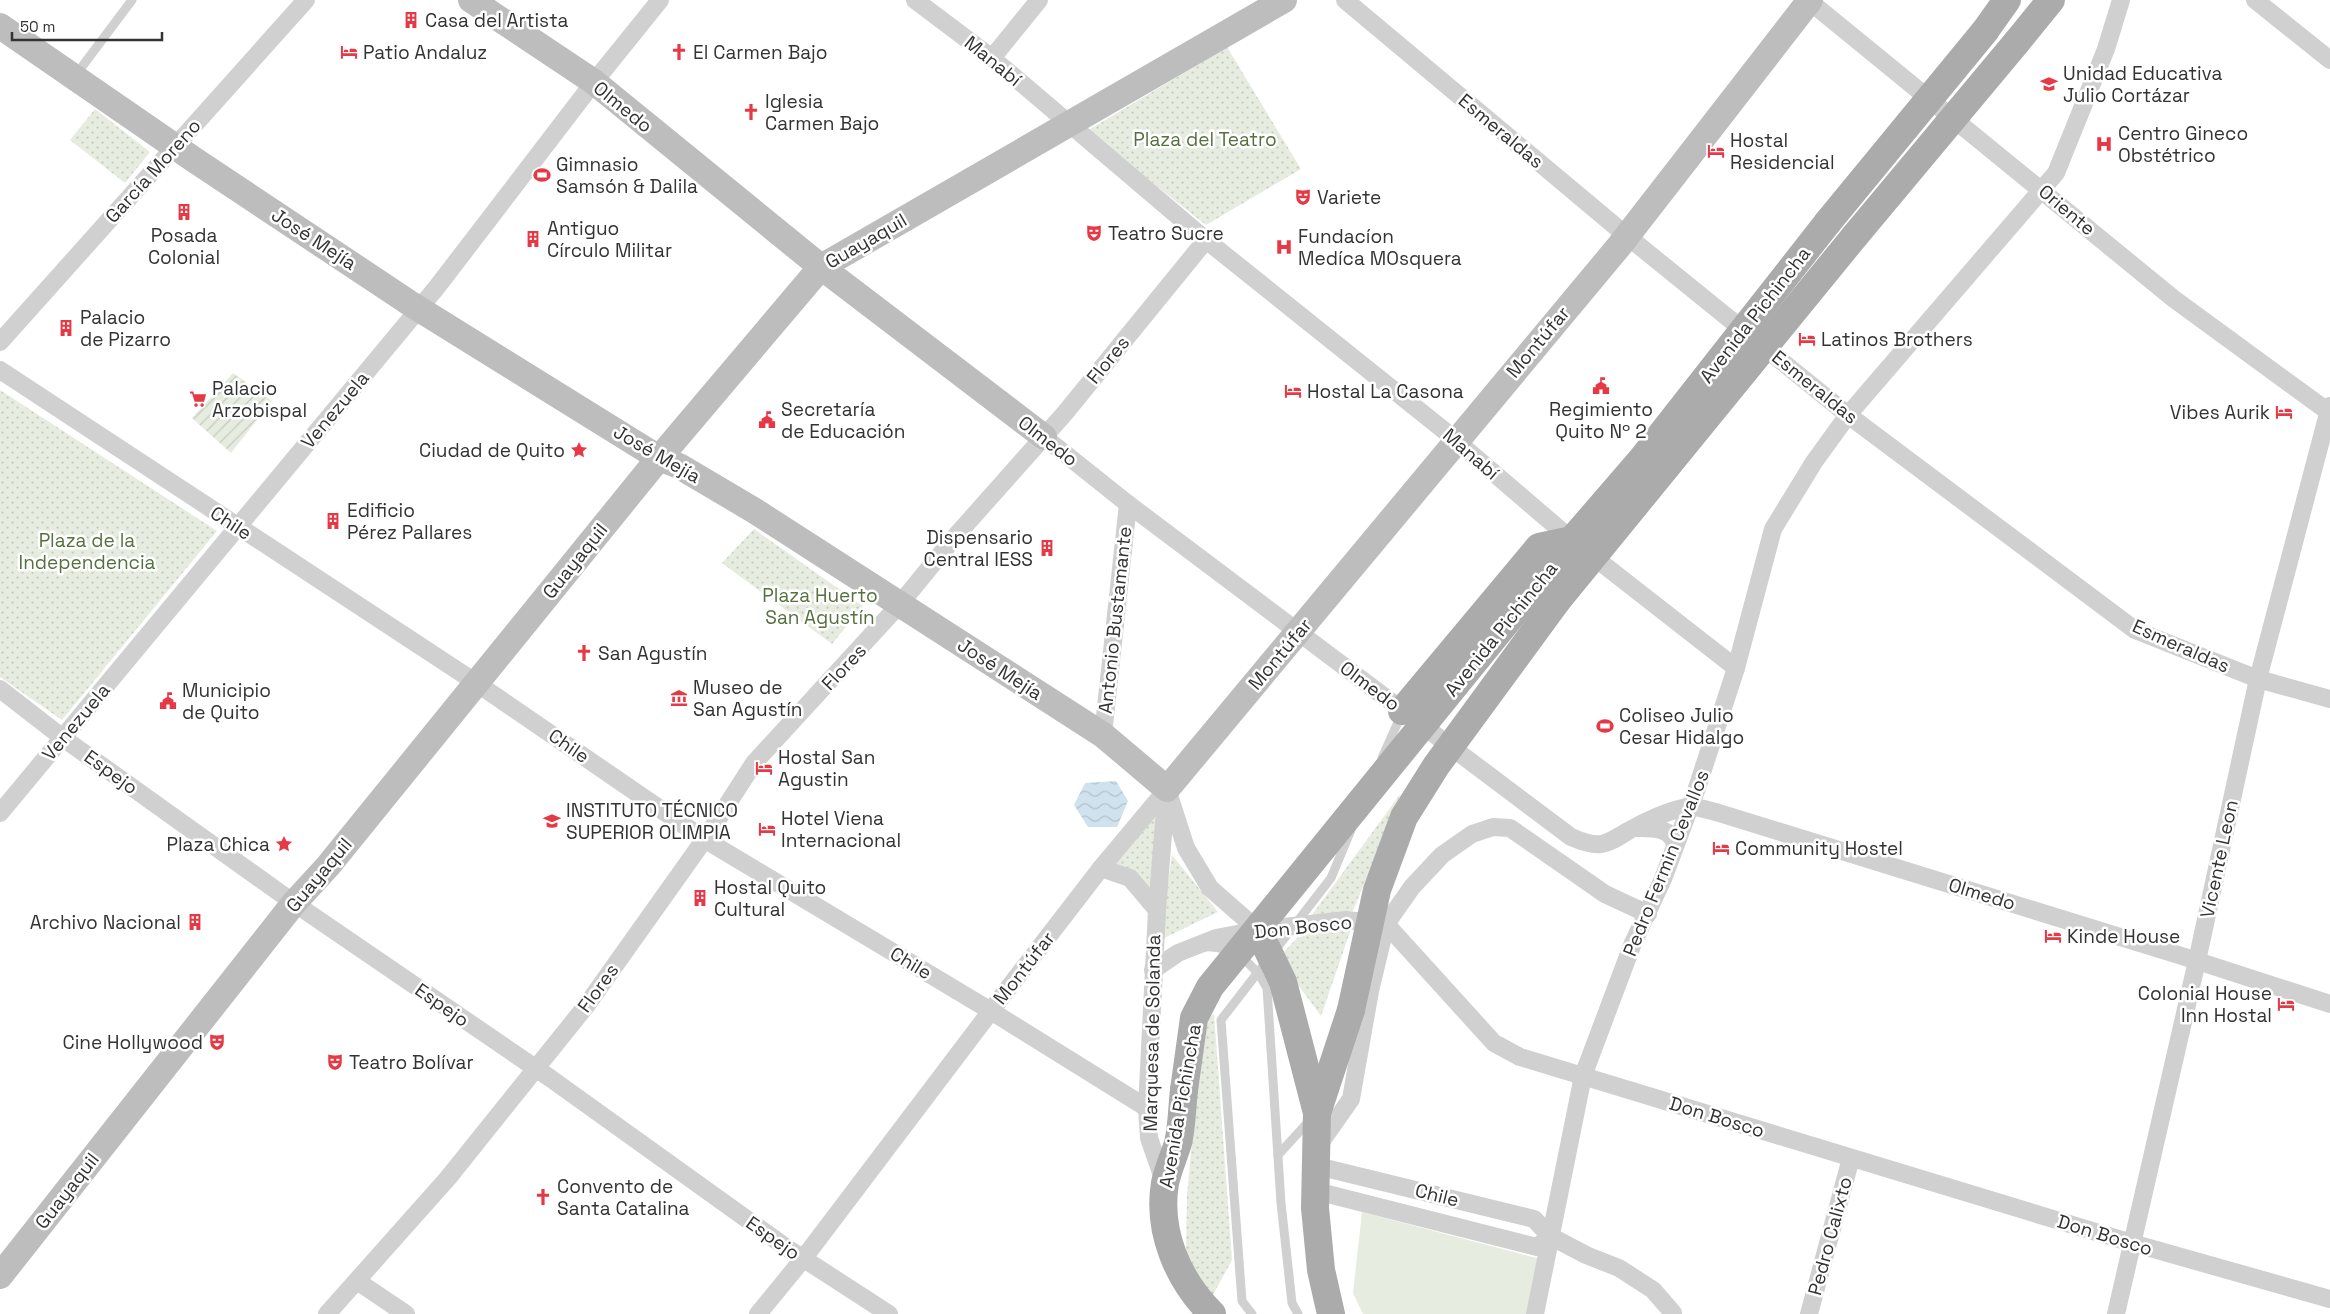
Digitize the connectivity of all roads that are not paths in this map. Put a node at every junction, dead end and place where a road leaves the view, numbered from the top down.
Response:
1 (132, 0) edge
2 (306, 0) edge
3 (471, 0) edge
4 (660, 0) edge
5 (915, 0) edge
6 (1039, 0) edge
7 (1284, 0) edge
8 (1345, 0) edge
9 (1809, 0) edge
10 (2008, 0) edge
11 (2051, 0) edge
12 (2121, 0) edge
13 (2255, 0) edge
14 (0, 26) edge
15 (992, 58) junction
16 (2330, 60) edge
17 (73, 78) junction
18 (594, 82) junction
19 (1069, 125) junction
20 (174, 147) junction
21 (2043, 190) junction
22 (1626, 236) junction
23 (1206, 240) junction
24 (820, 267) junction
25 (419, 309) junction
26 (1743, 330) junction
27 (0, 342) edge
28 (1766, 348) junction
29 (0, 370) edge
30 (2330, 411) edge
31 (1848, 415) junction
32 (1044, 438) junction
33 (1456, 440) junction
34 (659, 458) junction
35 (1128, 504) junction
36 (238, 528) junction
37 (1582, 549) junction
38 (1546, 594) junction
39 (900, 604) junction
40 (1298, 632) junction
41 (1736, 668) junction
42 (2258, 679) junction
43 (476, 682) junction
44 (0, 688) edge
45 (2330, 699) edge
46 (1402, 711) junction
47 (1103, 735) junction
48 (63, 738) junction
49 (1167, 789) junction
50 (1690, 807) junction
51 (0, 813) edge
52 (1634, 828) junction
53 (704, 839) junction
54 (1675, 845) junction
55 (1101, 868) junction
56 (294, 903) junction
57 (1156, 910) junction
58 (1648, 914) junction
59 (1386, 924) junction
60 (1293, 927) junction
61 (1258, 930) junction
62 (1191, 949) junction
63 (2197, 961) junction
64 (1265, 964) junction
65 (1152, 970) junction
66 (2330, 1004) edge
67 (991, 1011) junction
68 (535, 1070) junction
69 (1583, 1076) junction
70 (1147, 1108) junction
71 (1316, 1113) junction
72 (1278, 1156) junction
73 (1851, 1158) junction
74 (1317, 1168) junction
75 (1165, 1184) junction
76 (1550, 1236) junction
77 (2132, 1243) junction
78 (803, 1259) junction
79 (0, 1276) edge
80 (357, 1281) junction
81 (2330, 1299) edge
82 (1326, 1311) edge
83 (1673, 1313) edge
84 (327, 1314) edge
85 (406, 1314) edge
86 (758, 1314) edge
87 (889, 1314) edge
88 (1212, 1314) edge
89 (1252, 1314) edge
90 (1298, 1314) edge
91 (1535, 1314) edge
92 (1809, 1314) edge
93 (2116, 1314) edge

1 - 17 lane
2 - 20 street, García Moreno
3 - 18 street, Olmedo
4 - 18 street, Venezuela
5 - 15 street, Manabí
6 - 15 street
7 - 19 street, Guayaquil
8 - 22 street, Esmeraldas
9 - 21 street, Oriente
9 - 22 street, Montúfar
10 - 26 main road, Avenida Pichincha, bridge
11 - 28 main road, Avenida Pichincha, bridge
12 - 21 street, Pedro Fermin Cevallos
13 - 16 street
14 - 17 street, José Mejía
15 - 19 street, Manabí
17 - 20 street, José Mejía
18 - 24 street, Olmedo
18 - 25 street, Venezuela
19 - 23 street, Manabí
19 - 24 street, Guayaquil
20 - 25 street, José Mejía
20 - 27 street, García Moreno
21 - 30 street, Oriente
21 - 31 street, Pedro Fermin Cevallos
22 - 26 street, Esmeraldas
22 - 33 street, Montúfar
23 - 32 street, Flores
23 - 33 street, Manabí
24 - 32 street, Olmedo
24 - 34 street, Guayaquil
25 - 34 street, José Mejía
25 - 36 street, Venezuela
26 - 28 street, Esmeraldas
26 - 37 main road, Avenida Pichincha
28 - 31 street, Esmeraldas
28 - 37 main road, Avenida Pichincha
29 - 36 street, Chile
30 - 42 street, Vicente Leon
31 - 41 street, Pedro Fermin Cevallos
31 - 42 street, Esmeraldas
32 - 35 street, Olmedo
32 - 39 street, Flores
33 - 37 street, Manabí
33 - 40 street, Montúfar
34 - 39 street, José Mejía
34 - 43 street, Guayaquil
35 - 40 street, Olmedo
35 - 47 street, Antonio Bustamante
36 - 43 street, Chile
36 - 48 street, Venezuela
37 - 38 main road, Avenida Pichincha
37 - 41 street, Manabí
37 - 46 main road
38 - 71 main road, Avenida Pichincha, bridge
38 - 75 main road, Avenida Pichincha, bridge
39 - 47 street, José Mejía
39 - 53 street, Flores
40 - 46 street, Olmedo
40 - 49 street, Montúfar
41 - 50 street, Pedro Fermin Cevallos
42 - 45 street, Esmeraldas
42 - 63 street, Vicente Leon
43 - 53 street, Chile
43 - 56 street, Guayaquil
44 - 48 street, Espejo
46 - 52 street, Olmedo
46 - 60 lane
47 - 49 street, José Mejía
48 - 51 street, Venezuela
48 - 56 street, Espejo
49 - 55 street, Montúfar
49 - 57 street, Marquesa de Solanda
49 - 61 street
50 - 52 street, Olmedo
50 - 54 street, Pedro Fermin Cevallos
50 - 63 street, Olmedo
52 - 54 street
53 - 67 street, Chile
53 - 68 street, Flores
54 - 58 street, Pedro Fermin Cevallos
55 - 57 street, Marquesa de Solanda
55 - 67 street, Montúfar
56 - 68 street, Espejo
56 - 79 street, Guayaquil
57 - 65 street, Marquesa de Solanda
58 - 59 street
58 - 69 street, Pedro Fermin Cevallos
59 - 60 street, Don Bosco
59 - 69 street, Don Bosco
59 - 74 street
60 - 61 street, Don Bosco
60 - 64 lane
61 - 62 street, Don Bosco
61 - 64 main road
62 - 64 lane
62 - 65 street, Don Bosco
63 - 66 street, Olmedo
63 - 77 street, Vicente Leon
64 - 71 main road
64 - 72 lane
64 - 89 lane
65 - 70 street, Marquesa de Solanda
67 - 70 street, Chile
67 - 78 street, Montúfar
68 - 78 street, Espejo
68 - 80 street, Flores
69 - 73 street, Don Bosco
69 - 76 street, Pedro Fermin Cevallos
70 - 75 street, Marquesa de Solanda
71 - 72 lane
71 - 74 main road, Avenida Pichincha
72 - 90 lane
73 - 77 street, Don Bosco
73 - 92 street, Pedro Calixto
74 - 76 street, Chile
74 - 76 street, Chile
74 - 82 main road, Avenida Pichincha
75 - 88 main road, Avenida Pichincha
76 - 83 street
76 - 91 street
77 - 81 street, Don Bosco
77 - 93 street, Vicente Leon
78 - 86 street, Montúfar
78 - 87 street, Espejo
80 - 84 street, Flores
80 - 85 street

